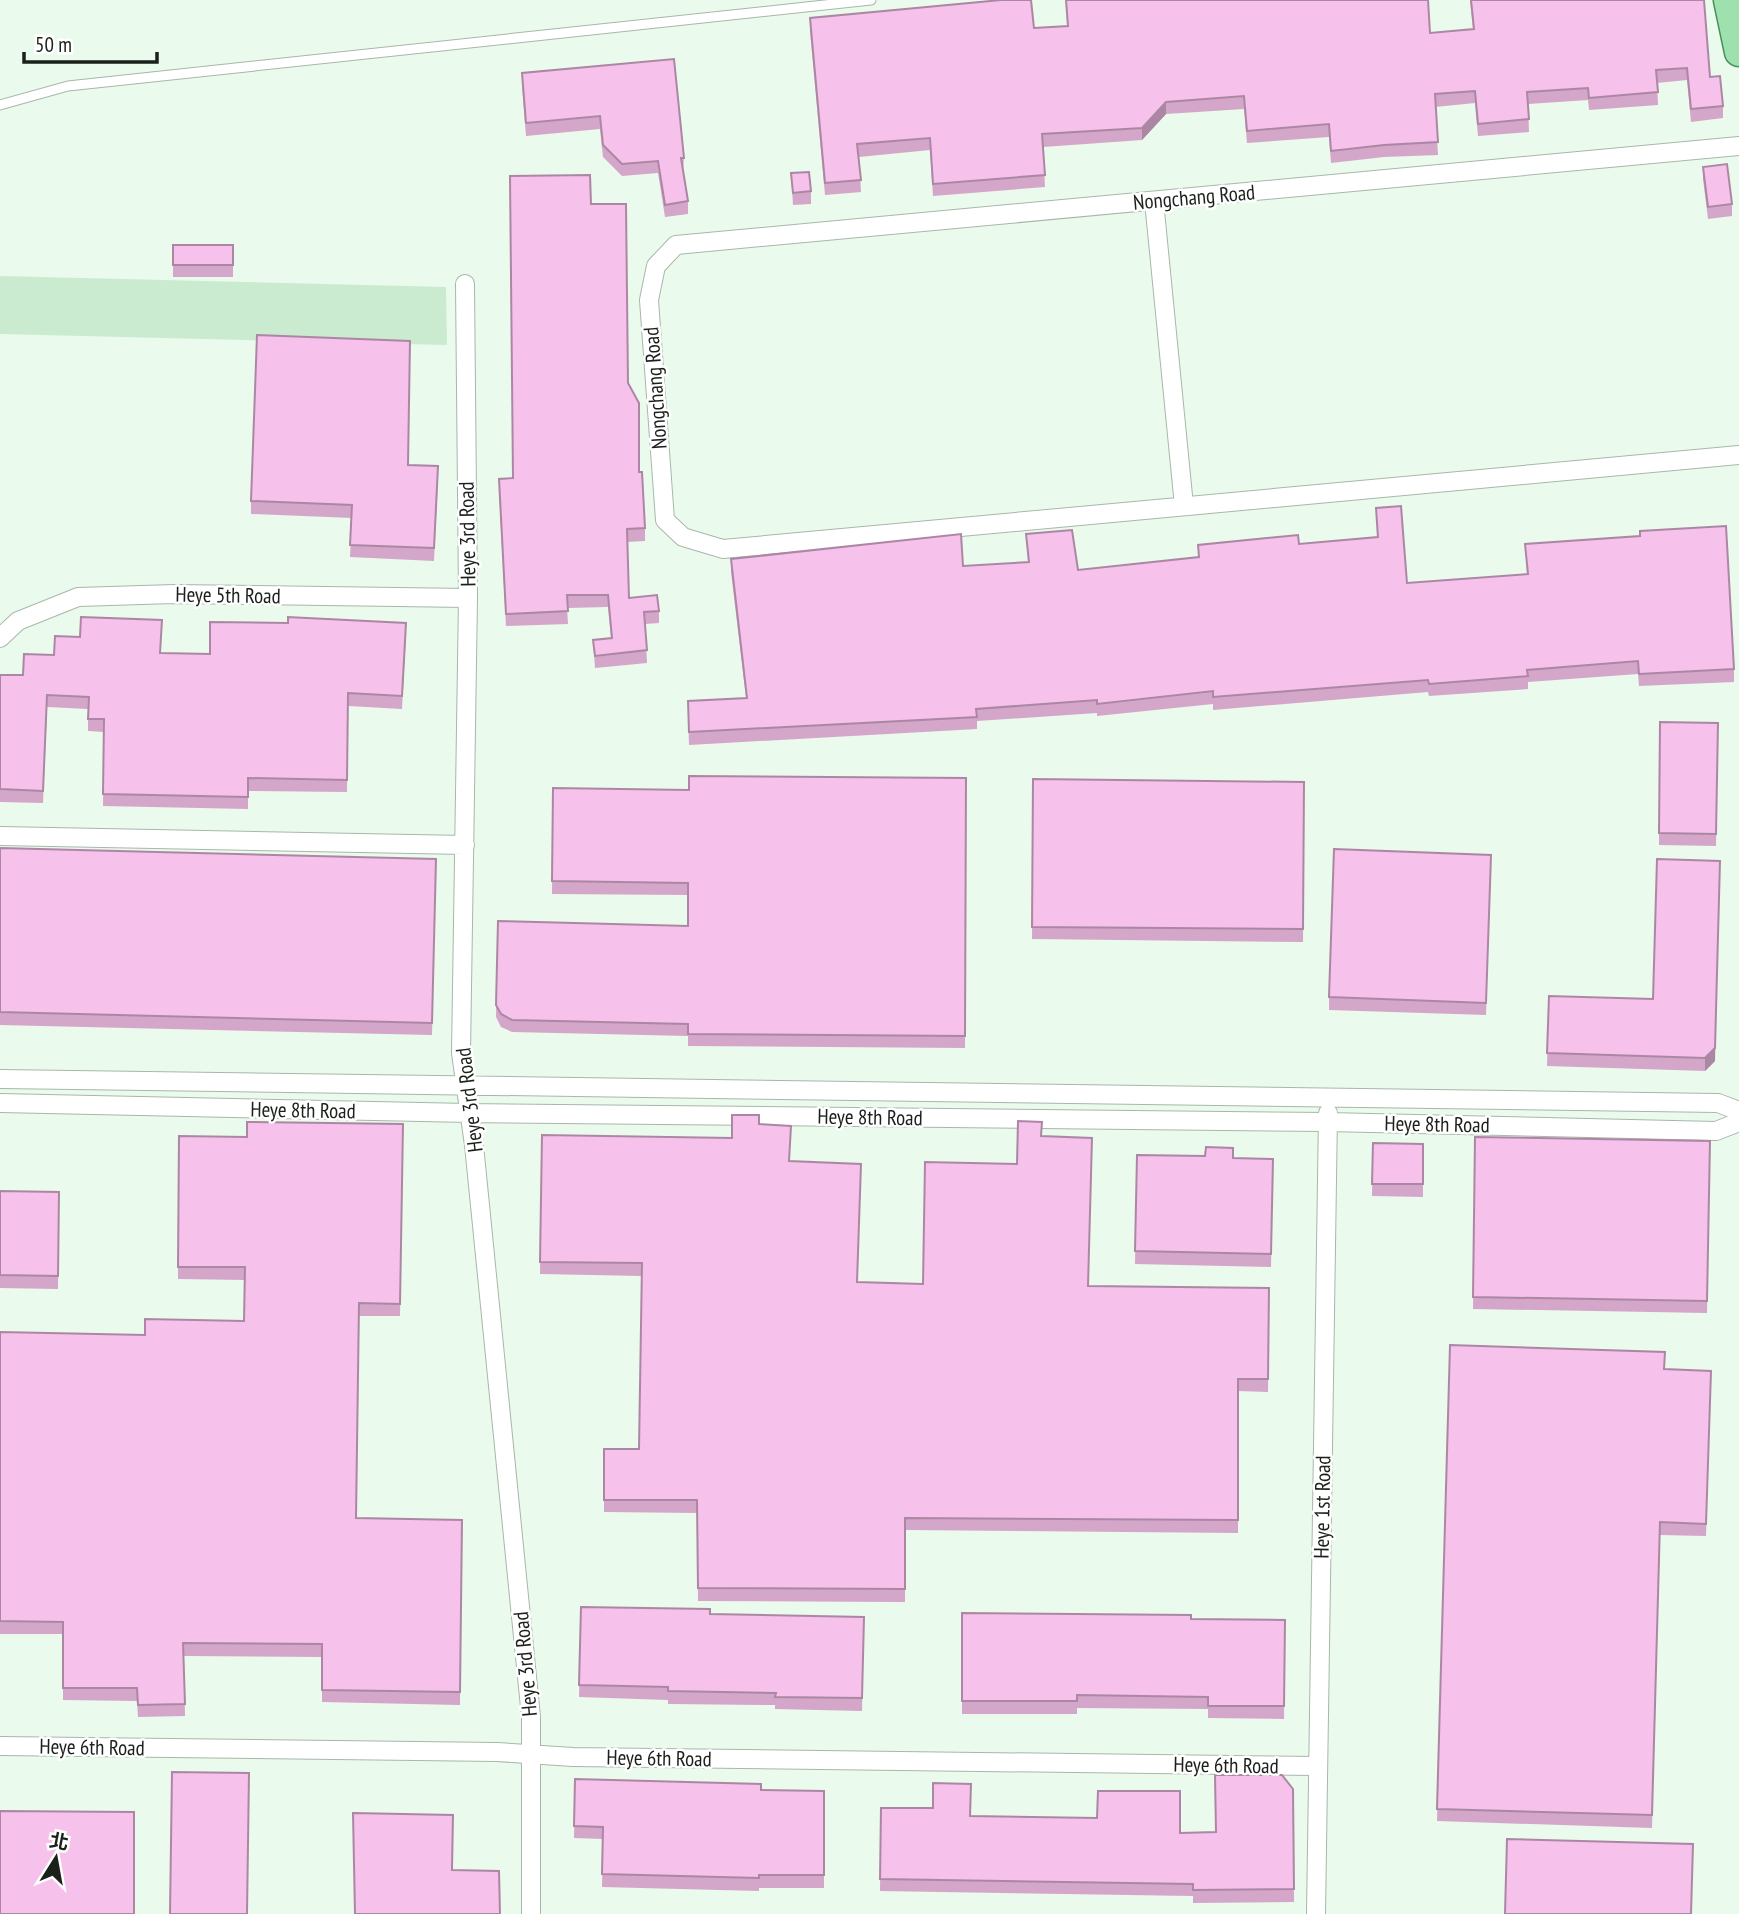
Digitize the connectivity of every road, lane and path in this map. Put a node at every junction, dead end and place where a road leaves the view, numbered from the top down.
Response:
1 (871, 0) edge
2 (1728, 0) edge
3 (1739, 52) edge
4 (0, 105) edge
5 (1739, 146) edge
6 (1154, 201) junction
7 (464, 284) dead end
8 (1739, 454) edge
9 (1184, 506) junction
10 (468, 598) junction
11 (0, 638) edge
12 (0, 836) edge
13 (466, 845) junction
14 (0, 1079) edge
15 (464, 1085) junction
16 (1328, 1099) junction
17 (0, 1103) edge
18 (1739, 1111) edge
19 (469, 1113) junction
20 (1327, 1122) junction
21 (1739, 1122) edge
22 (0, 1746) edge
23 (531, 1755) junction
24 (1318, 1766) junction
25 (531, 1914) edge
26 (1316, 1914) edge

1 - 4 lane
2 - 3 main road
5 - 6 street, Nongchang Road
6 - 9 street
6 - 9 street, Nongchang Road
7 - 10 street, Heye 3rd Road
8 - 9 street, Nongchang Road
10 - 11 street, Heye 5th Road
10 - 13 street, Heye 3rd Road
12 - 13 street
13 - 15 street, Heye 3rd Road
14 - 15 street, Heye 8th Road
15 - 16 street, Heye 8th Road
15 - 19 street, Heye 3rd Road
16 - 18 street, Heye 8th Road
16 - 20 street, Heye 1st Road
17 - 19 street, Heye 8th Road
19 - 20 street, Heye 8th Road
19 - 23 street, Heye 3rd Road
20 - 21 street, Heye 8th Road
20 - 24 street, Heye 1st Road
22 - 23 street, Heye 6th Road
23 - 24 street, Heye 6th Road
23 - 25 street, Heye 3rd Road
24 - 26 street, Heye 1st Road

